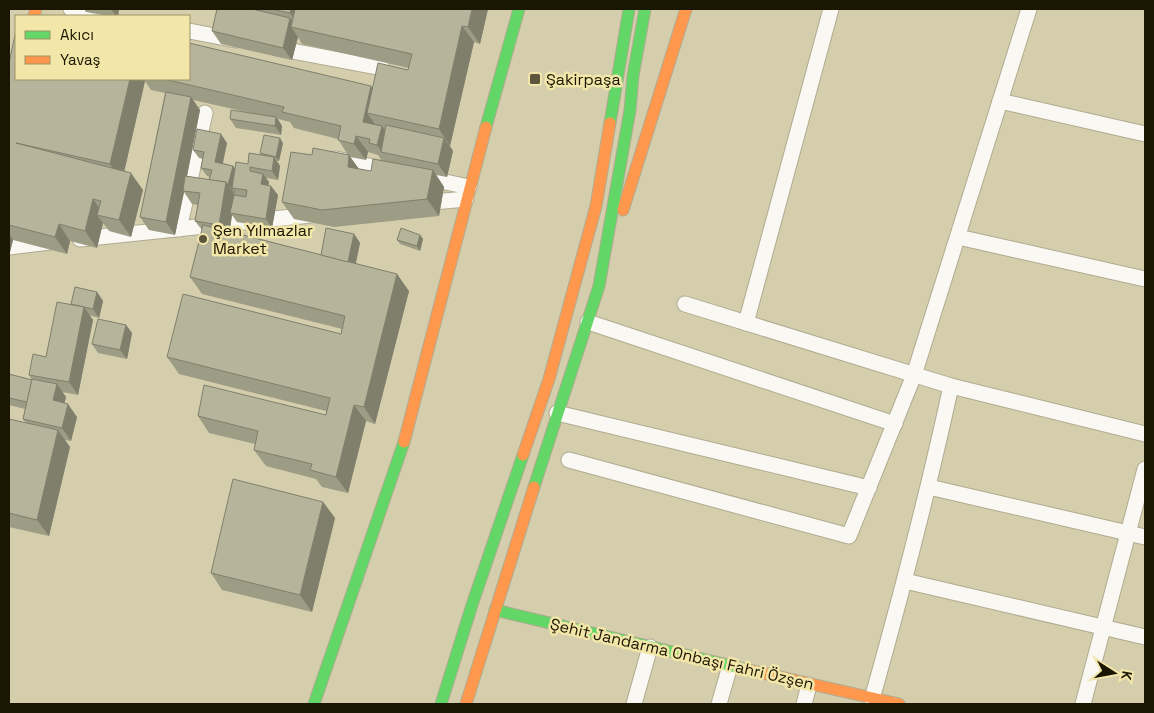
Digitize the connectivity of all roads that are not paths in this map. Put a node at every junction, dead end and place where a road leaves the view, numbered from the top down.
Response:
1 (71, 9) edge
2 (519, 9) edge
3 (629, 9) edge
4 (645, 9) edge
5 (686, 9) edge
6 (830, 9) edge
7 (1029, 9) edge
8 (104, 15) edge
9 (190, 31) edge
10 (247, 42) edge
11 (266, 46) edge
12 (382, 68) edge
13 (1000, 100) junction
14 (205, 113) dead end
15 (1145, 134) edge
16 (324, 157) edge
17 (468, 193) junction
18 (407, 205) edge
19 (328, 213) edge
20 (179, 229) junction
21 (958, 237) junction
22 (9, 247) edge
23 (1145, 279) edge
24 (599, 286) junction
25 (685, 304) dead end
26 (588, 322) junction
27 (746, 323) junction
28 (914, 375) junction
29 (951, 386) junction
30 (557, 413) junction
31 (894, 424) junction
32 (1145, 434) edge
33 (569, 460) dead end
34 (1145, 469) edge
35 (929, 487) junction
36 (869, 488) junction
37 (1128, 533) junction
38 (1145, 537) edge
39 (905, 581) junction
40 (494, 610) junction
41 (1103, 628) junction
42 (1145, 637) edge
43 (650, 647) junction
44 (730, 666) junction
45 (809, 685) junction
46 (872, 699) junction
47 (314, 704) edge
48 (441, 704) edge
49 (466, 704) edge
50 (634, 704) edge
51 (719, 704) edge
52 (804, 704) edge
53 (899, 704) edge
54 (1083, 704) edge

1 - 8 street
2 - 17 main road
3 - 48 main road
4 - 24 main road
5 - 24 main road
6 - 27 street
7 - 13 street
9 - 10 street
11 - 12 street
13 - 15 street
13 - 21 street
14 - 20 street
16 - 17 street
17 - 18 street
17 - 47 main road
19 - 20 street
20 - 22 street
21 - 23 street
21 - 28 street
24 - 26 main road
25 - 27 street
26 - 30 main road
26 - 31 street
27 - 28 street
28 - 29 street
28 - 31 street
29 - 32 street
29 - 35 street
30 - 36 street
30 - 40 main road
31 - 36 street
33 - 36 street
34 - 37 street
35 - 37 street
35 - 39 street
37 - 38 street
37 - 41 street
39 - 41 street
39 - 46 street
40 - 43 main road, Şehit Jandarma Onbaşı Fahri Özşen
40 - 49 main road
41 - 42 street
41 - 54 street
43 - 44 main road, Şehit Jandarma Onbaşı Fahri Özşen
43 - 50 street
44 - 45 main road, Şehit Jandarma Onbaşı Fahri Özşen
44 - 51 street
45 - 46 main road, Şehit Jandarma Onbaşı Fahri Özşen
45 - 52 street
46 - 53 main road, Şehit Jandarma Onbaşı Fahri Özşen

